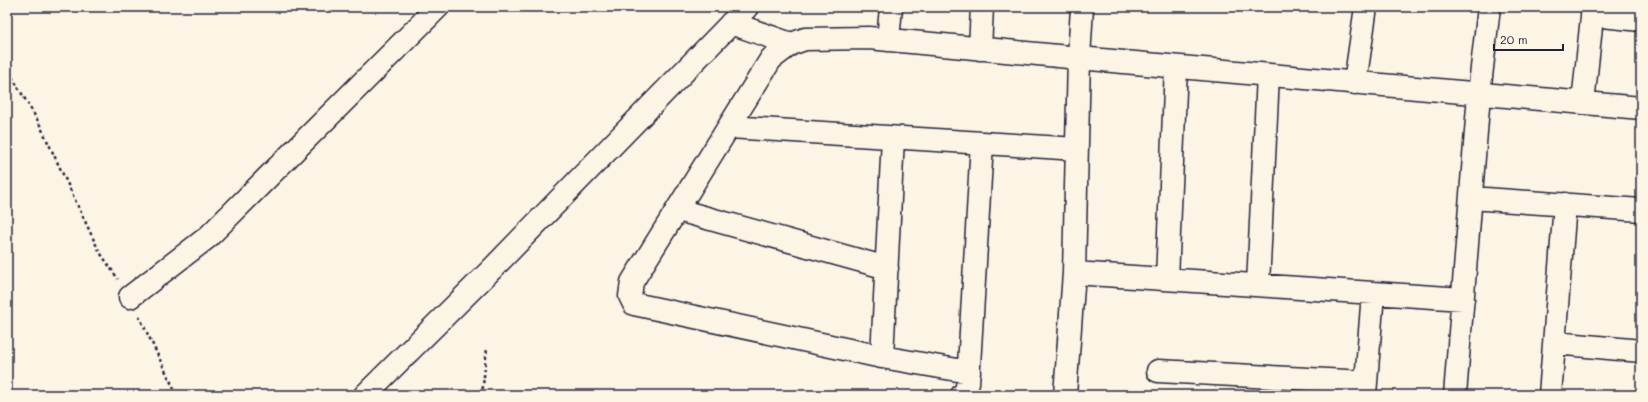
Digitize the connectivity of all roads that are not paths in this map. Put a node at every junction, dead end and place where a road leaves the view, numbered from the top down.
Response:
1 (438, 7) edge
2 (747, 7) edge
3 (891, 7) edge
4 (982, 7) edge
5 (1082, 7) edge
6 (1366, 7) edge
7 (1489, 7) edge
8 (1592, 11) edge
9 (1641, 20) edge
10 (731, 24) junction
11 (888, 40) junction
12 (791, 44) junction
13 (980, 49) junction
14 (1079, 58) junction
15 (1176, 67) junction
16 (1268, 75) junction
17 (1355, 83) junction
18 (1479, 94) junction
19 (1582, 103) junction
20 (1641, 108) edge
21 (729, 127) junction
22 (893, 138) junction
23 (982, 143) junction
24 (1077, 149) junction
25 (1471, 198) junction
26 (1565, 204) junction
27 (678, 210) junction
28 (1641, 210) edge
29 (887, 268) junction
30 (1074, 273) junction
31 (1167, 279) junction
32 (1258, 285) junction
33 (1373, 293) junction
34 (130, 297) road end
35 (1463, 299) junction
36 (1555, 343) junction
37 (1641, 351) edge
38 (882, 357) junction
39 (1158, 371) dead end
40 (969, 372) junction
41 (1366, 389) edge
42 (365, 395) edge
43 (962, 395) edge
44 (1065, 395) edge
45 (1455, 395) edge
46 (1550, 395) edge

1 - 34 street
2 - 10 street
3 - 11 street
4 - 13 street
5 - 14 street
6 - 17 street
7 - 18 street
8 - 9 street
8 - 19 street
10 - 12 street
10 - 42 street
11 - 12 street
11 - 13 street
12 - 21 street
13 - 14 street
14 - 15 street
14 - 24 street
15 - 16 street
15 - 31 street
16 - 17 street
16 - 32 street
17 - 18 street
18 - 19 street
18 - 25 street
19 - 20 street
21 - 22 street
21 - 27 street
22 - 23 street
22 - 29 street
23 - 24 street
23 - 40 street
24 - 30 street
25 - 26 street
25 - 35 street
26 - 28 street
26 - 36 street
27 - 29 street
27 - 38 street
29 - 38 street
30 - 31 street
30 - 44 street
31 - 32 street
32 - 33 street
33 - 35 street
33 - 41 street
35 - 45 street
36 - 37 street
36 - 46 street
38 - 40 street
39 - 41 street
40 - 43 street

